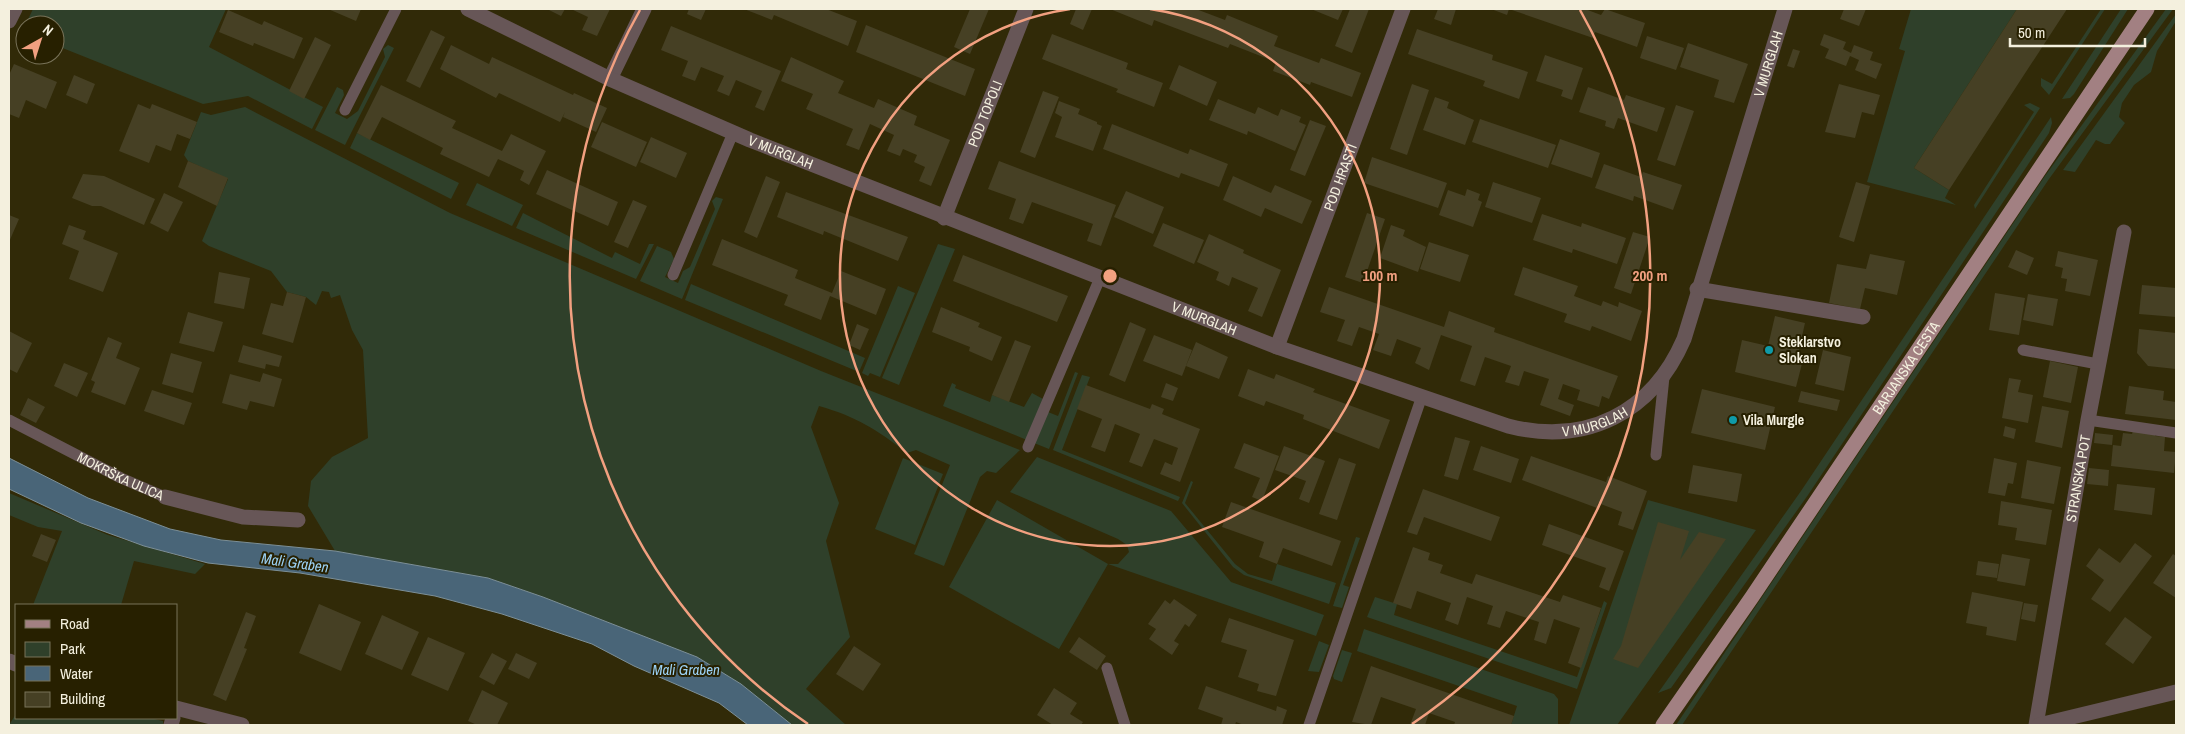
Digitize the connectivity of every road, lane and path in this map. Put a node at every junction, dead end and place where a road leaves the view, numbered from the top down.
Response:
1 (15, 9) edge
2 (396, 9) edge
3 (468, 9) edge
4 (644, 9) edge
5 (1026, 9) edge
6 (1403, 9) edge
7 (1785, 9) edge
8 (2147, 9) edge
9 (9, 21) edge
10 (610, 79) junction
11 (345, 110) dead end
12 (732, 133) junction
13 (944, 218) junction
14 (2124, 232) dead end
15 (673, 276) dead end
16 (1100, 278) junction
17 (1697, 289) junction
18 (1863, 317) dead end
19 (1277, 346) junction
20 (2024, 350) dead end
21 (2098, 364) junction
22 (1664, 377) junction
23 (1422, 396) junction
24 (9, 420) edge
25 (2088, 420) junction
26 (2176, 433) edge
27 (1028, 447) dead end
28 (1656, 455) dead end
29 (165, 497) joint
30 (298, 520) dead end
31 (1107, 668) dead end
32 (2176, 692) edge
33 (178, 709) edge
34 (242, 725) edge
35 (1125, 725) edge
36 (1309, 725) edge
37 (1663, 725) edge
38 (2038, 725) edge

1 - 9 street
2 - 11 lane
3 - 10 street, V MURGLAH
4 - 10 street
5 - 13 street, POD TOPOLI
6 - 19 street, POD HRASTI
7 - 17 street, V MURGLAH
8 - 37 main road, BARJANSKA CESTA
10 - 12 street, V MURGLAH
12 - 13 street, V MURGLAH
12 - 15 lane
13 - 16 street, V MURGLAH
14 - 21 street, STRANSKA POT
16 - 19 street, V MURGLAH
16 - 27 lane
17 - 18 street
17 - 22 street, V MURGLAH
19 - 23 street, V MURGLAH
20 - 21 lane
21 - 25 street, STRANSKA POT
22 - 23 street, V MURGLAH
22 - 28 lane
23 - 36 lane
24 - 29 lane, MOKRŠKA ULICA
25 - 26 lane
25 - 38 street, STRANSKA POT
29 - 30 street, MOKRŠKA ULICA
31 - 35 lane
32 - 38 street
33 - 34 street

